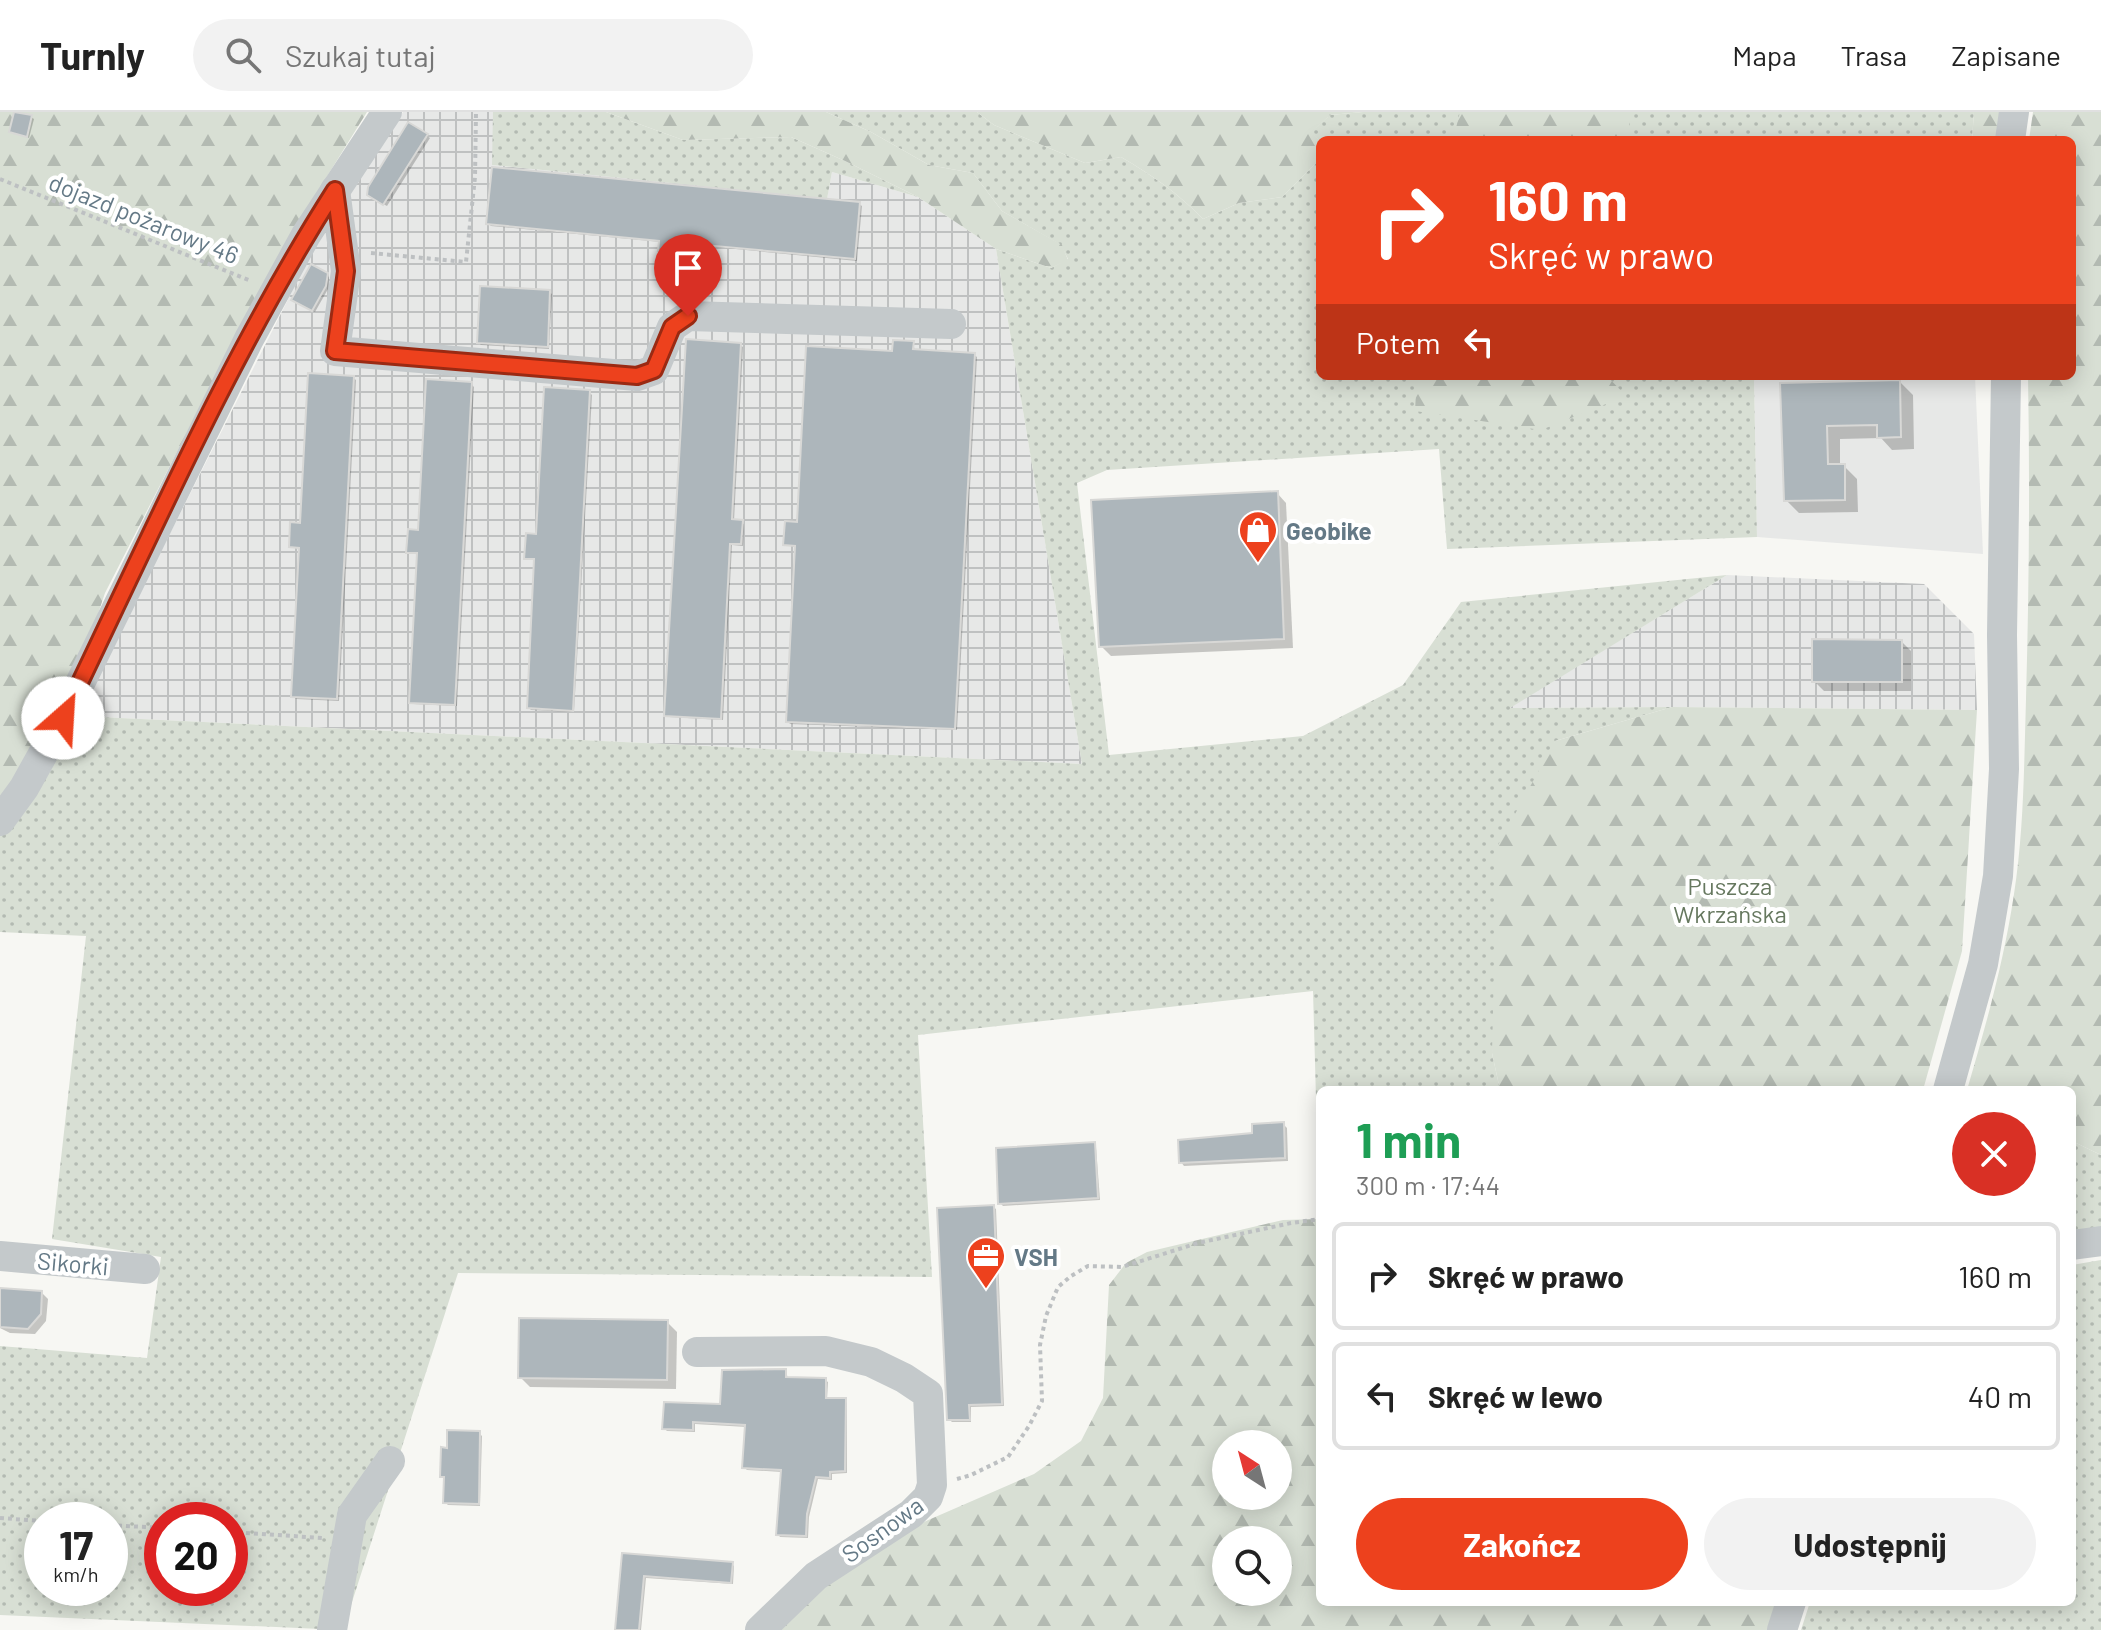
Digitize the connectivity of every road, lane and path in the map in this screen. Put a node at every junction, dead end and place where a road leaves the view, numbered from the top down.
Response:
1 (387, 112) edge
2 (476, 112) edge
3 (2014, 112) edge
4 (2011, 136) edge
5 (0, 179) edge
6 (335, 190) junction
7 (343, 250) junction
8 (275, 291) junction
9 (951, 324) dead end
10 (2006, 380) edge
11 (0, 821) edge
12 (1949, 1086) edge
13 (1316, 1220) edge
14 (2101, 1241) edge
15 (2076, 1244) edge
16 (0, 1256) edge
17 (145, 1269) dead end
18 (697, 1352) dead end
19 (390, 1461) dead end
20 (932, 1485) junction
21 (0, 1518) edge
22 (24, 1520) edge
23 (248, 1533) edge
24 (346, 1539) junction
25 (1790, 1606) edge
26 (332, 1630) edge
27 (760, 1630) edge
28 (1782, 1630) edge

1 - 6 street
2 - 7 path
3 - 4 street
5 - 8 path, dojazd pożarowy 46
6 - 7 street
6 - 8 street
7 - 9 street
8 - 11 street
10 - 12 street
13 - 20 path
14 - 15 street
16 - 17 street, Sikorki
18 - 20 street, Sosnowa
19 - 24 street
20 - 27 street, Sosnowa
21 - 22 path
23 - 24 path
24 - 26 street
25 - 28 street

